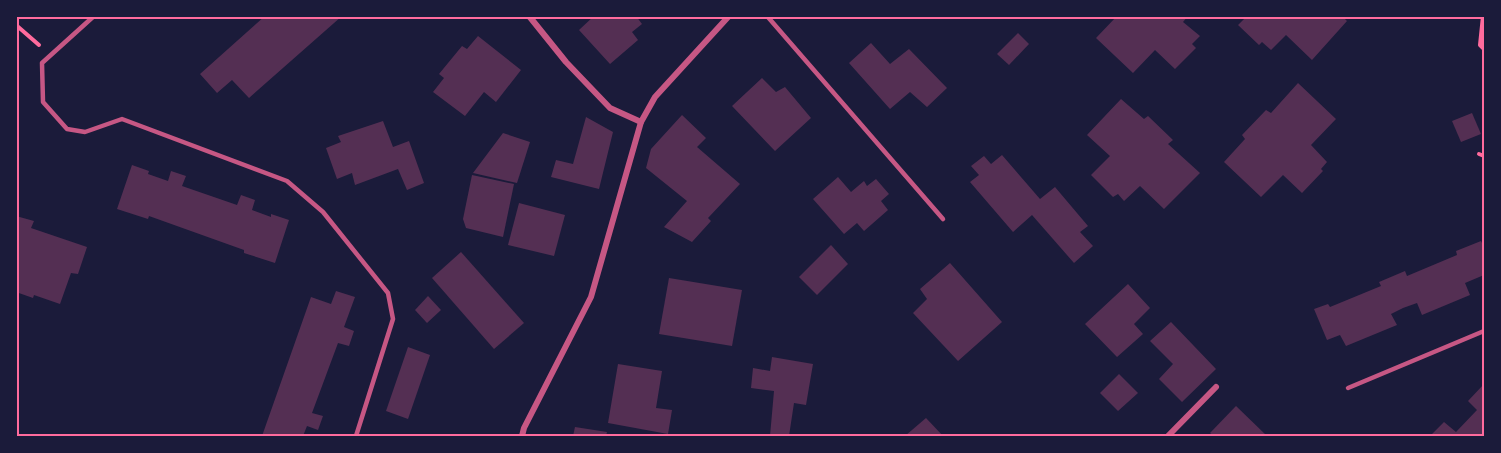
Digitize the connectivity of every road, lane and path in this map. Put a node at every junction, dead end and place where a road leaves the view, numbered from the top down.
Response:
1 (94, 16) edge
2 (529, 16) edge
3 (729, 16) edge
4 (767, 16) edge
5 (1483, 16) edge
6 (16, 25) edge
7 (1485, 49) edge
8 (51, 56) junction
9 (641, 122) junction
10 (1479, 154) dead end
11 (1485, 156) edge
12 (943, 219) dead end
13 (1485, 331) edge
14 (1216, 387) dead end
15 (1348, 388) dead end
16 (356, 436) edge
17 (522, 436) edge
18 (1168, 436) edge

1 - 8 lane
2 - 9 street
3 - 9 street
4 - 12 lane
5 - 7 path
6 - 8 path
8 - 16 lane
9 - 17 street
10 - 11 path
13 - 15 lane
14 - 18 street

